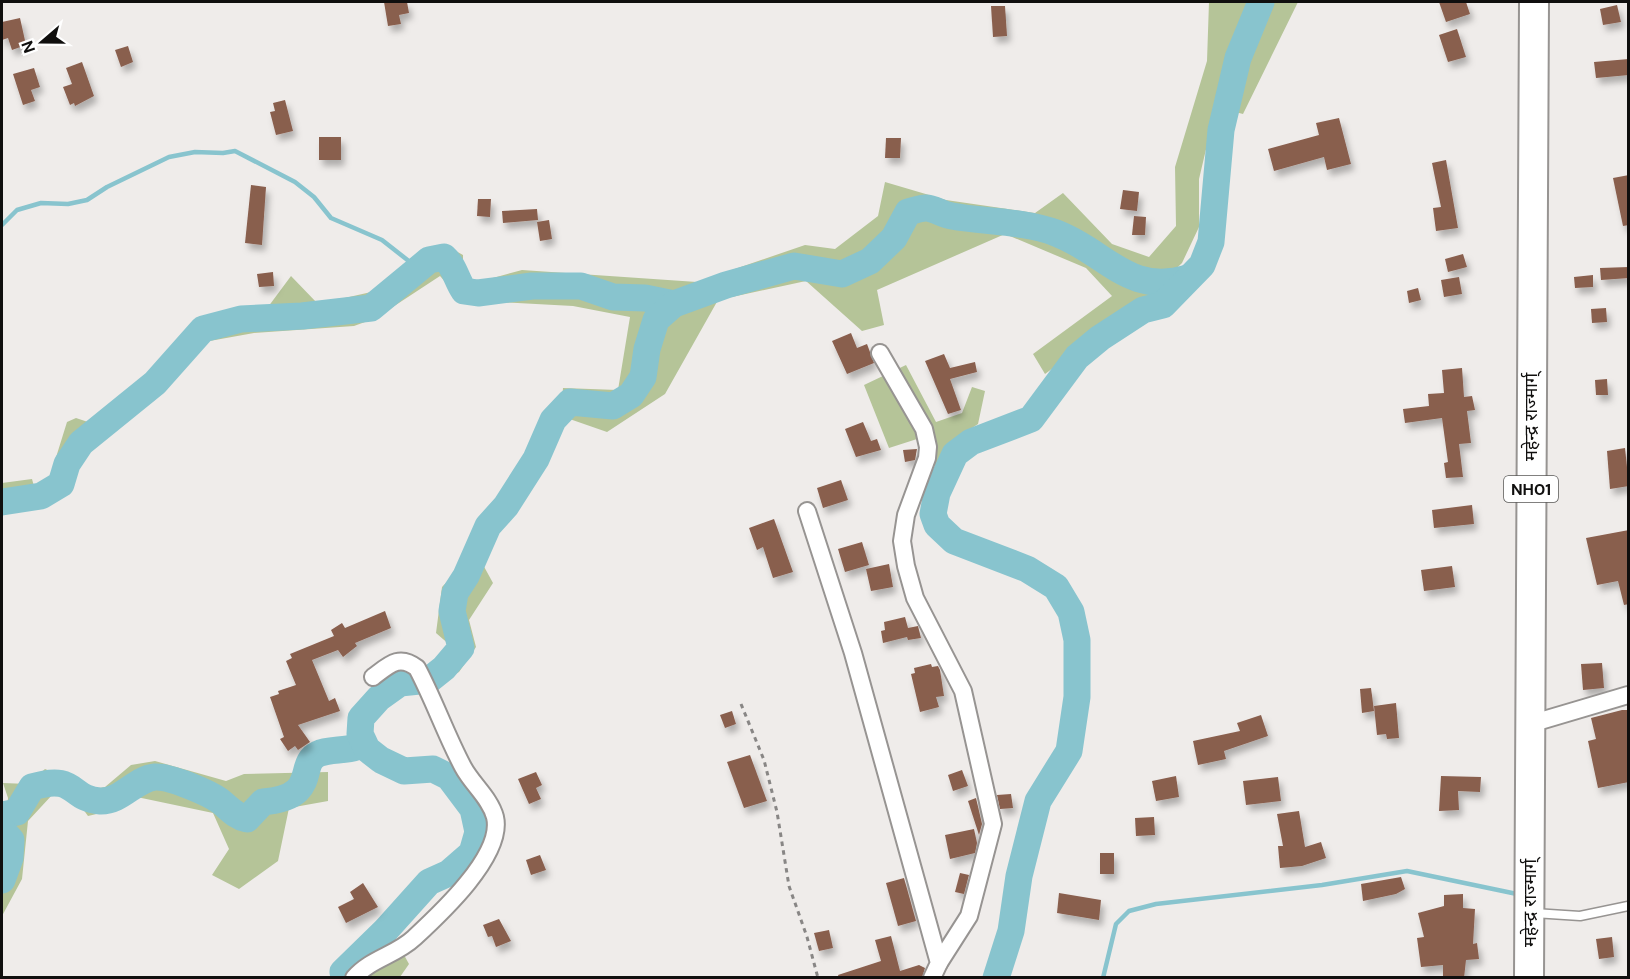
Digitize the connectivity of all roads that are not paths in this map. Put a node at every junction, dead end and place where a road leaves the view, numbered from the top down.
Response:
1 (1534, 2) edge
2 (880, 353) dead end
3 (807, 511) dead end
4 (373, 677) dead end
5 (1629, 695) edge
6 (1530, 724) junction
7 (1629, 906) edge
8 (1530, 913) junction
9 (936, 970) edge
10 (354, 978) edge
11 (1529, 978) edge

1 - 6 highway, महेन्द्र राज्मार्ग् / NH01
2 - 9 street
3 - 9 street
4 - 10 street
5 - 6 street
6 - 8 highway, महेन्द्र राज्मार्ग् / NH01
7 - 8 lane
8 - 11 highway, महेन्द्र राज्मार्ग् / NH01

